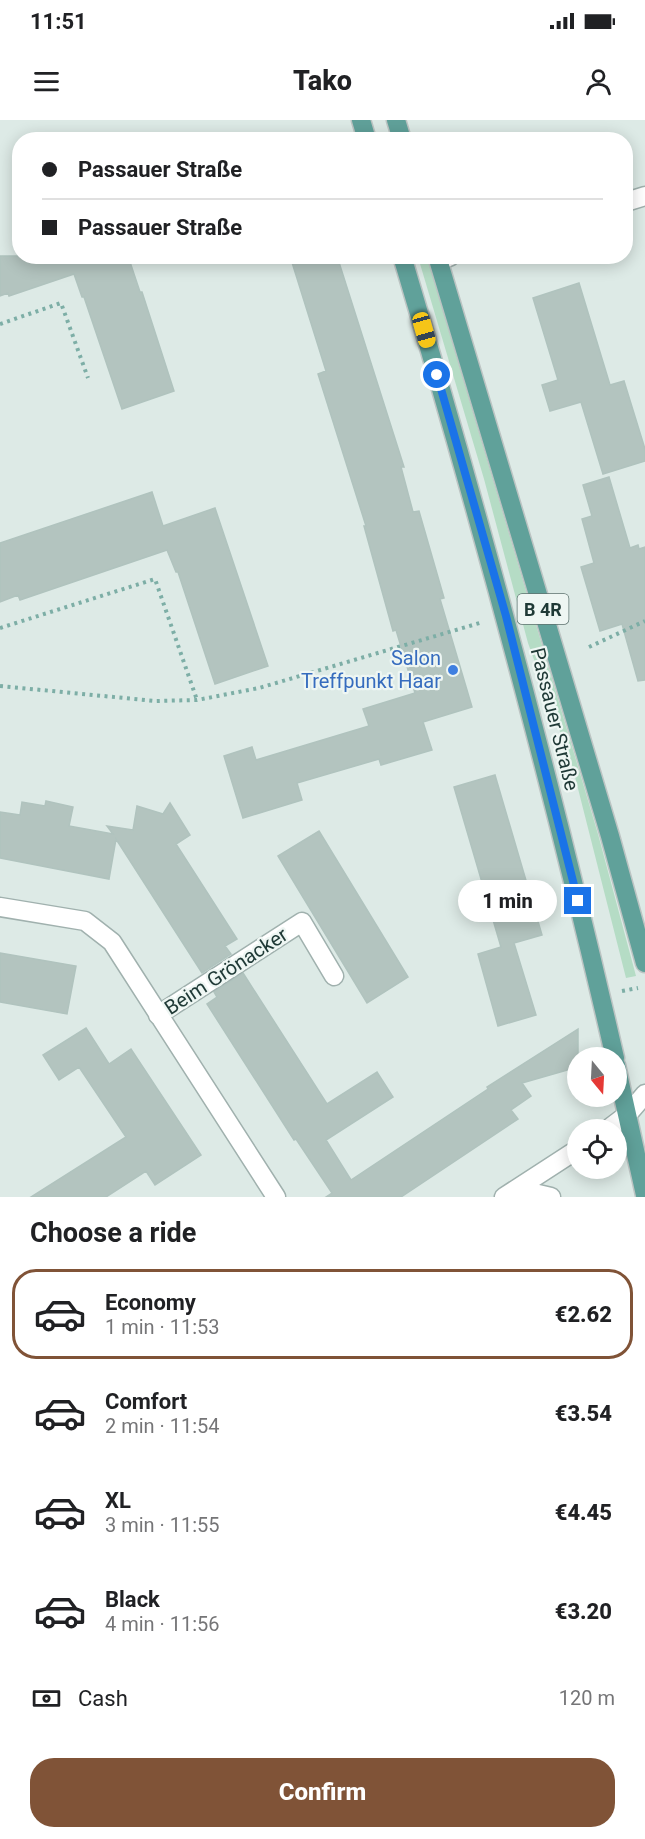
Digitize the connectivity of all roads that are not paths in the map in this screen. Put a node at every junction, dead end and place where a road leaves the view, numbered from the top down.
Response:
1 (404, 264) edge
2 (444, 264) edge
3 (0, 907) edge
4 (639, 925) edge
5 (645, 963) edge
6 (334, 976) dead end
7 (158, 1015) junction
8 (612, 1047) edge
9 (645, 1094) edge
10 (626, 1107) edge
11 (628, 1114) junction
12 (621, 1119) edge
13 (567, 1156) edge
14 (511, 1193) edge
15 (645, 1195) edge
16 (276, 1197) edge
17 (551, 1197) edge

1 - 8 main road, Passauer Straße / B 4R
2 - 4 main road, Passauer Straße / B 4R
3 - 7 street, Beim Grönacker
4 - 5 main road, Passauer Straße / B 4R
6 - 7 street, Beim Grönacker
7 - 16 street, Beim Grönacker
9 - 11 street
10 - 11 main road
11 - 12 street
11 - 15 main road
13 - 14 street
14 - 17 street

